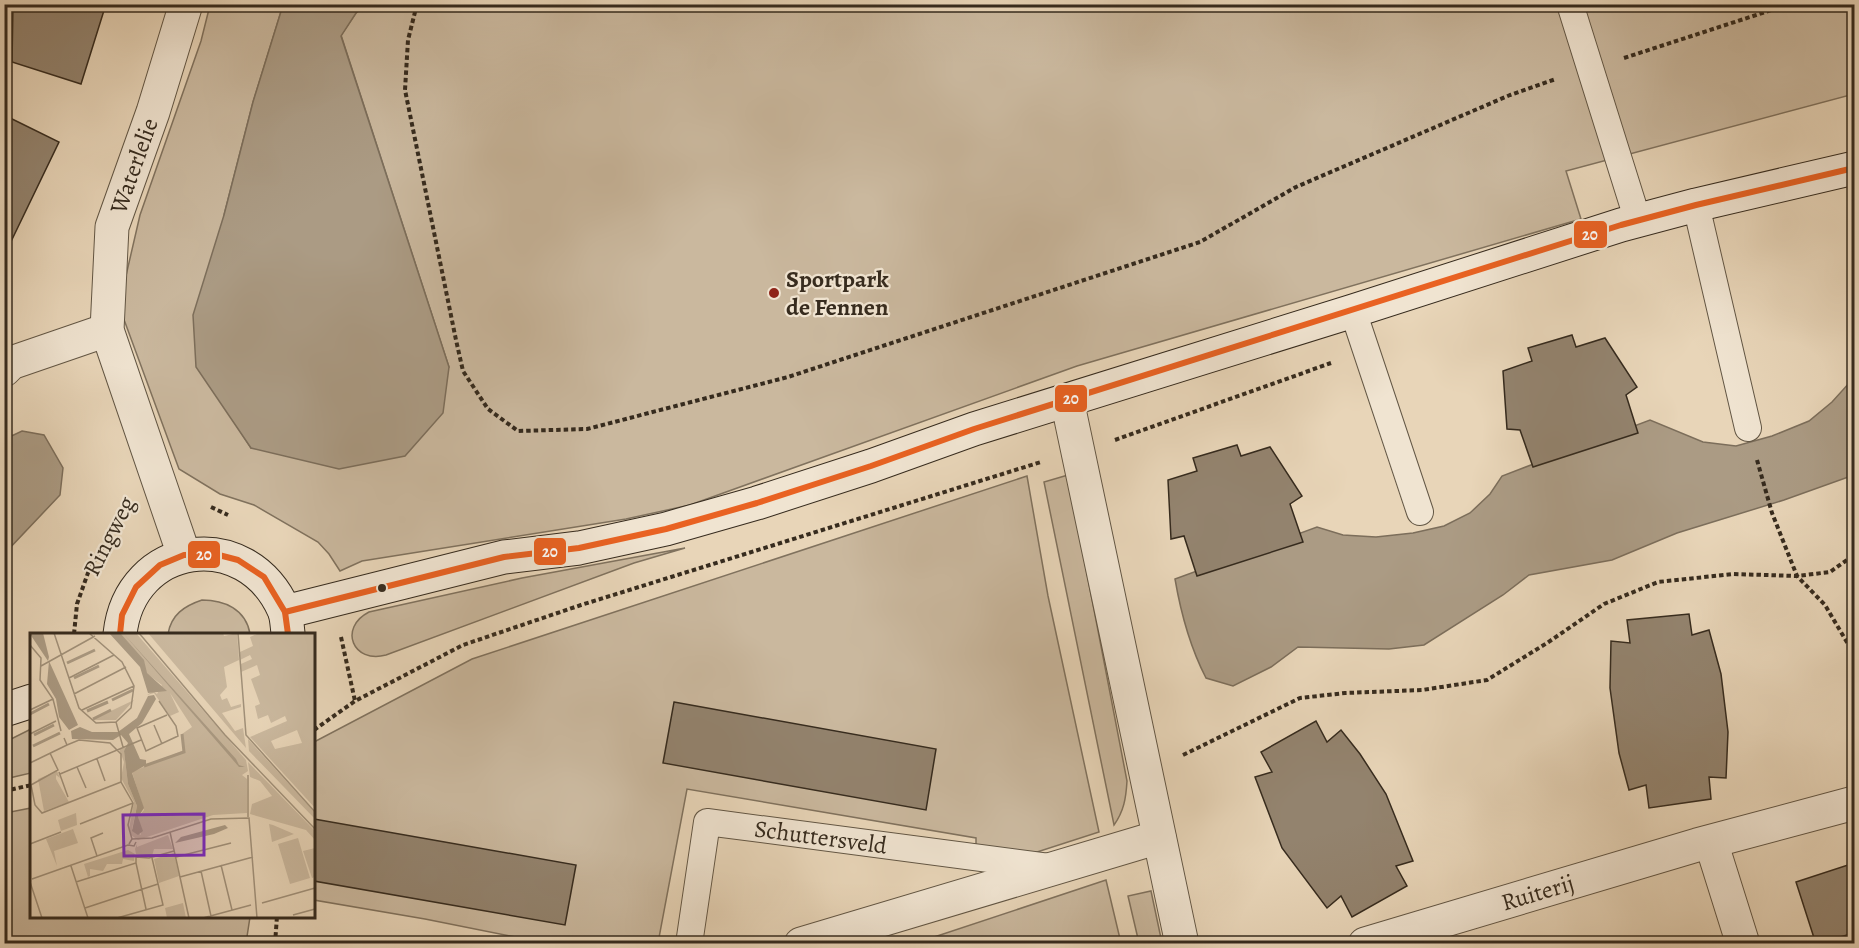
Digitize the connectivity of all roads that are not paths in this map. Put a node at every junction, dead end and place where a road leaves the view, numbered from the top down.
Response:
1 (186, 4) edge
2 (1570, 4) edge
3 (1854, 168) edge
4 (1696, 205) junction
5 (1638, 221) junction
6 (1353, 311) junction
7 (107, 330) junction
8 (4, 370) edge
9 (1067, 400) junction
10 (1748, 428) road end
11 (1420, 512) dead end
12 (184, 555) junction
13 (287, 623) edge
14 (120, 633) edge
15 (30, 702) edge
16 (4, 710) edge
17 (1854, 803) edge
18 (1160, 837) junction
19 (1712, 842) junction
20 (1059, 868) junction
21 (689, 944) edge
22 (801, 944) edge
23 (1182, 944) edge
24 (1365, 944) edge
25 (1743, 944) edge

1 - 7 street, Waterlelie
2 - 5 lane
3 - 4 street
4 - 5 street
4 - 10 lane
5 - 6 street
6 - 9 street
6 - 11 lane
7 - 8 street
7 - 12 street, Waterlelie
9 - 13 street
9 - 18 street
12 - 13 street
12 - 14 street
15 - 16 street
17 - 19 street, Ruiterij
18 - 20 street, Schuttersveld
18 - 23 street
19 - 24 street, Ruiterij
19 - 25 street
20 - 21 lane, Schuttersveld
20 - 22 street, Schuttersveld

